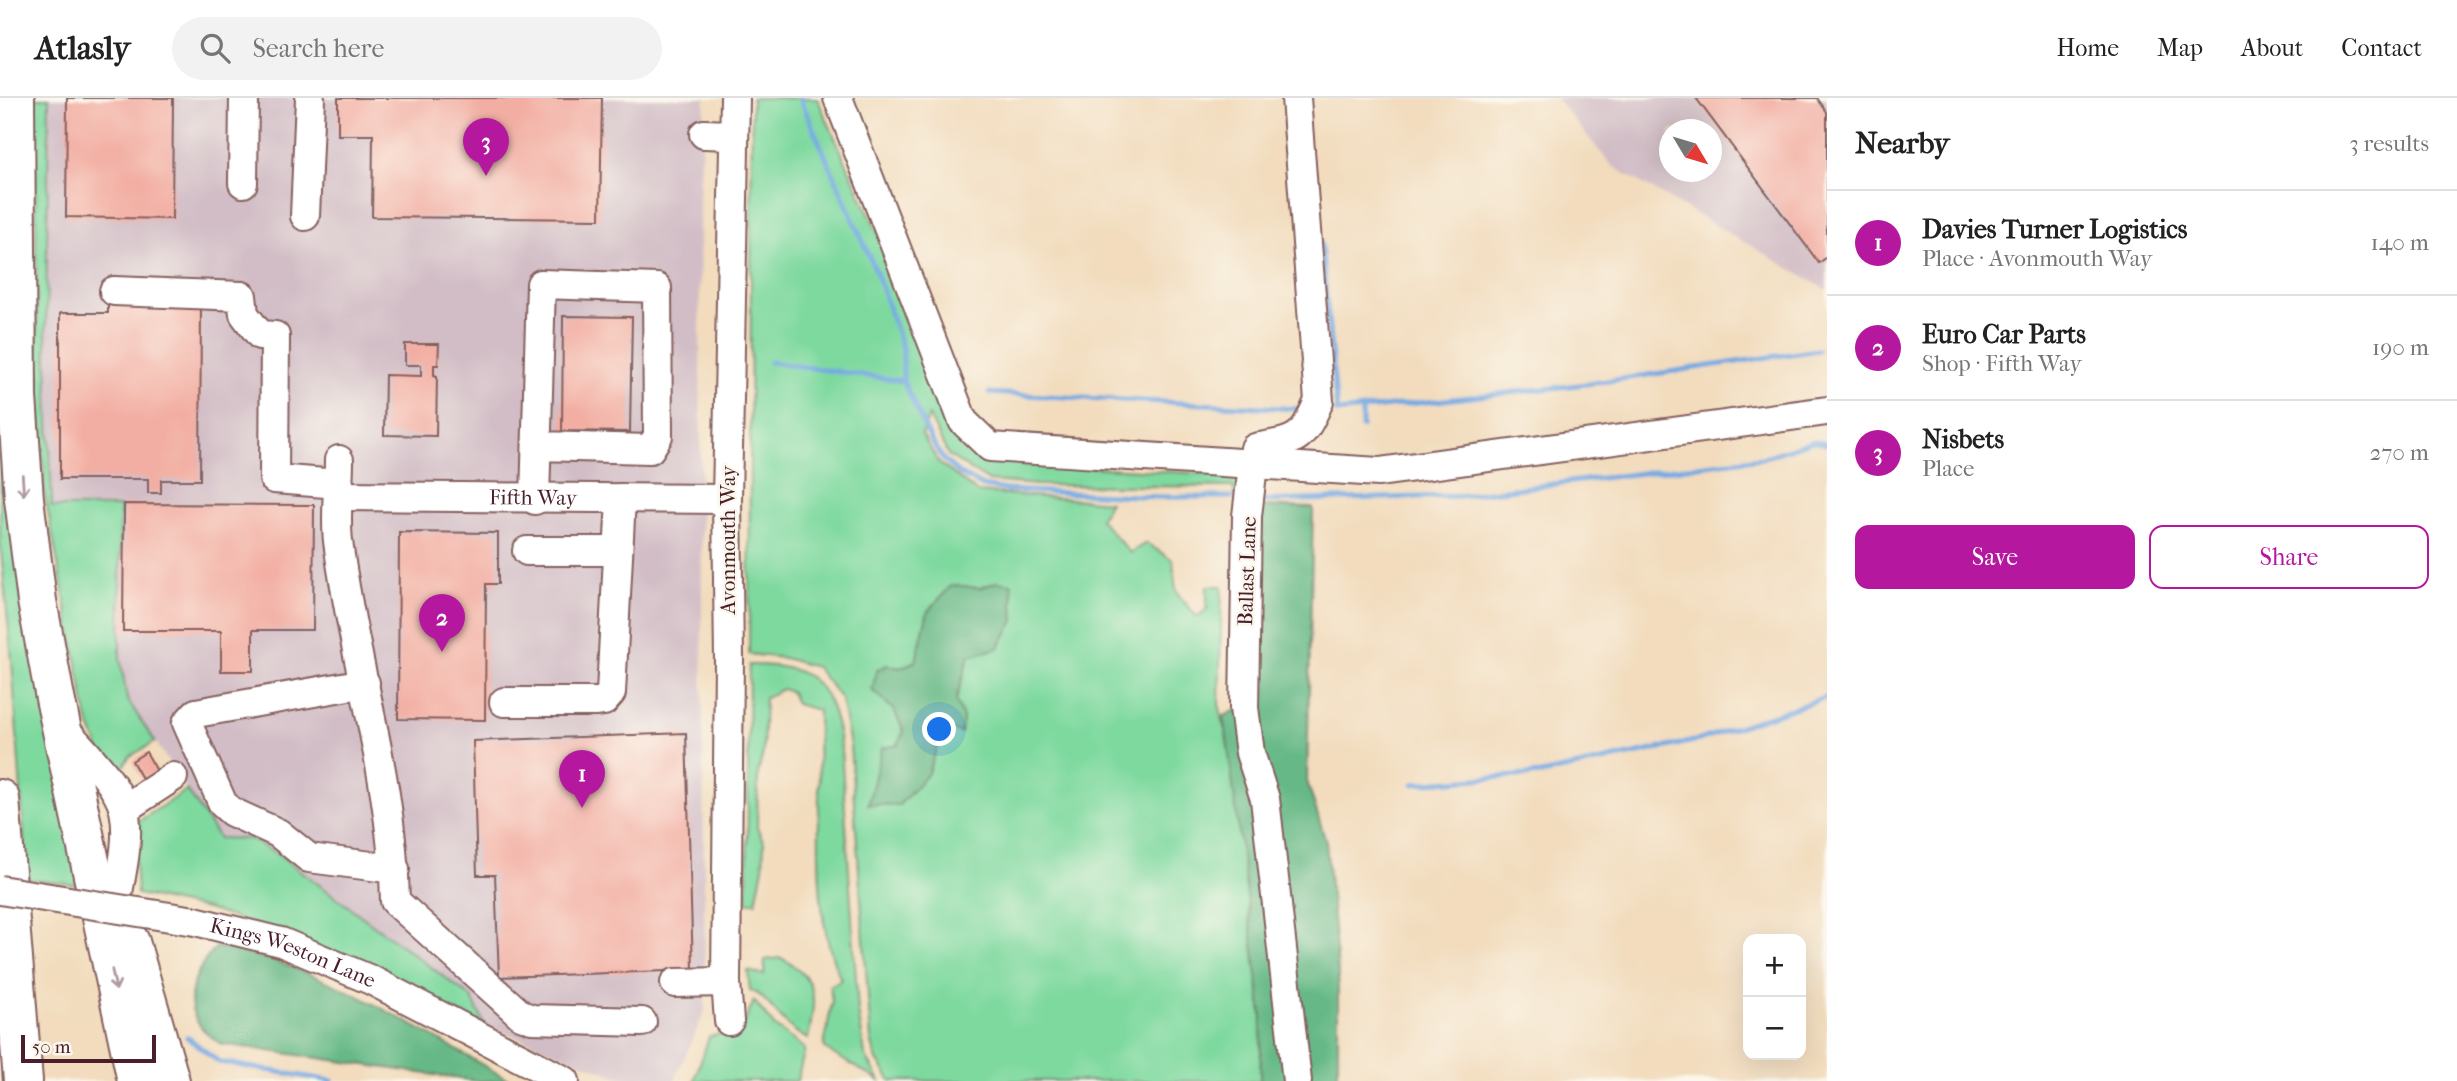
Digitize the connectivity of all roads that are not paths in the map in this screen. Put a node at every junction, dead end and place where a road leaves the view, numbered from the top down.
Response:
1 (15, 98) edge
2 (243, 98) edge
3 (310, 98) edge
4 (735, 98) edge
5 (838, 98) edge
6 (1296, 98) edge
7 (704, 134) dead end
8 (732, 135) junction
9 (243, 183) dead end
10 (305, 216) dead end
11 (114, 291) dead end
12 (1827, 411) edge
13 (538, 446) junction
14 (1255, 466) junction
15 (339, 480) junction
16 (621, 498) junction
17 (727, 499) junction
18 (535, 500) junction
19 (527, 551) dead end
20 (618, 551) junction
21 (365, 683) junction
22 (55, 698) junction
23 (505, 702) dead end
24 (69, 734) junction
25 (173, 777) dead end
26 (0, 799) edge
27 (124, 809) junction
28 (395, 869) junction
29 (0, 890) edge
30 (117, 898) junction
31 (726, 982) junction
32 (675, 983) dead end
33 (509, 1004) junction
34 (729, 1021) dead end
35 (642, 1022) dead end
36 (485, 1041) junction
37 (23, 1081) edge
38 (136, 1081) edge
39 (170, 1081) edge
40 (565, 1081) edge
41 (1297, 1081) edge

1 -> 22 highway
2 - 9 street
3 - 10 street
4 - 8 street, Avonmouth Way
5 - 14 street
6 - 14 street, Ballast Lane
7 - 8 street
8 - 17 street, Avonmouth Way
11 - 15 street, Fifth Way
12 - 14 street
13 - 13 street
13 - 18 street
14 - 41 street, Ballast Lane
15 - 18 street, Fifth Way
15 - 21 street
16 - 17 street, Fifth Way
16 - 18 street, Fifth Way
16 - 20 street
17 - 31 street, Avonmouth Way
19 - 20 street
20 - 23 street
21 - 28 street
21 - 28 street
22 - 24 highway
22 -> 38 highway
24 - 27 street
24 - 30 highway
25 - 27 street
26 - 37 highway
27 - 30 street
28 - 33 street
29 - 36 street, Kings Weston Lane, bridge
30 - 39 highway
31 - 32 street
31 - 34 street, Avonmouth Way
33 - 35 street
33 - 36 street
36 - 40 street, Kings Weston Lane

